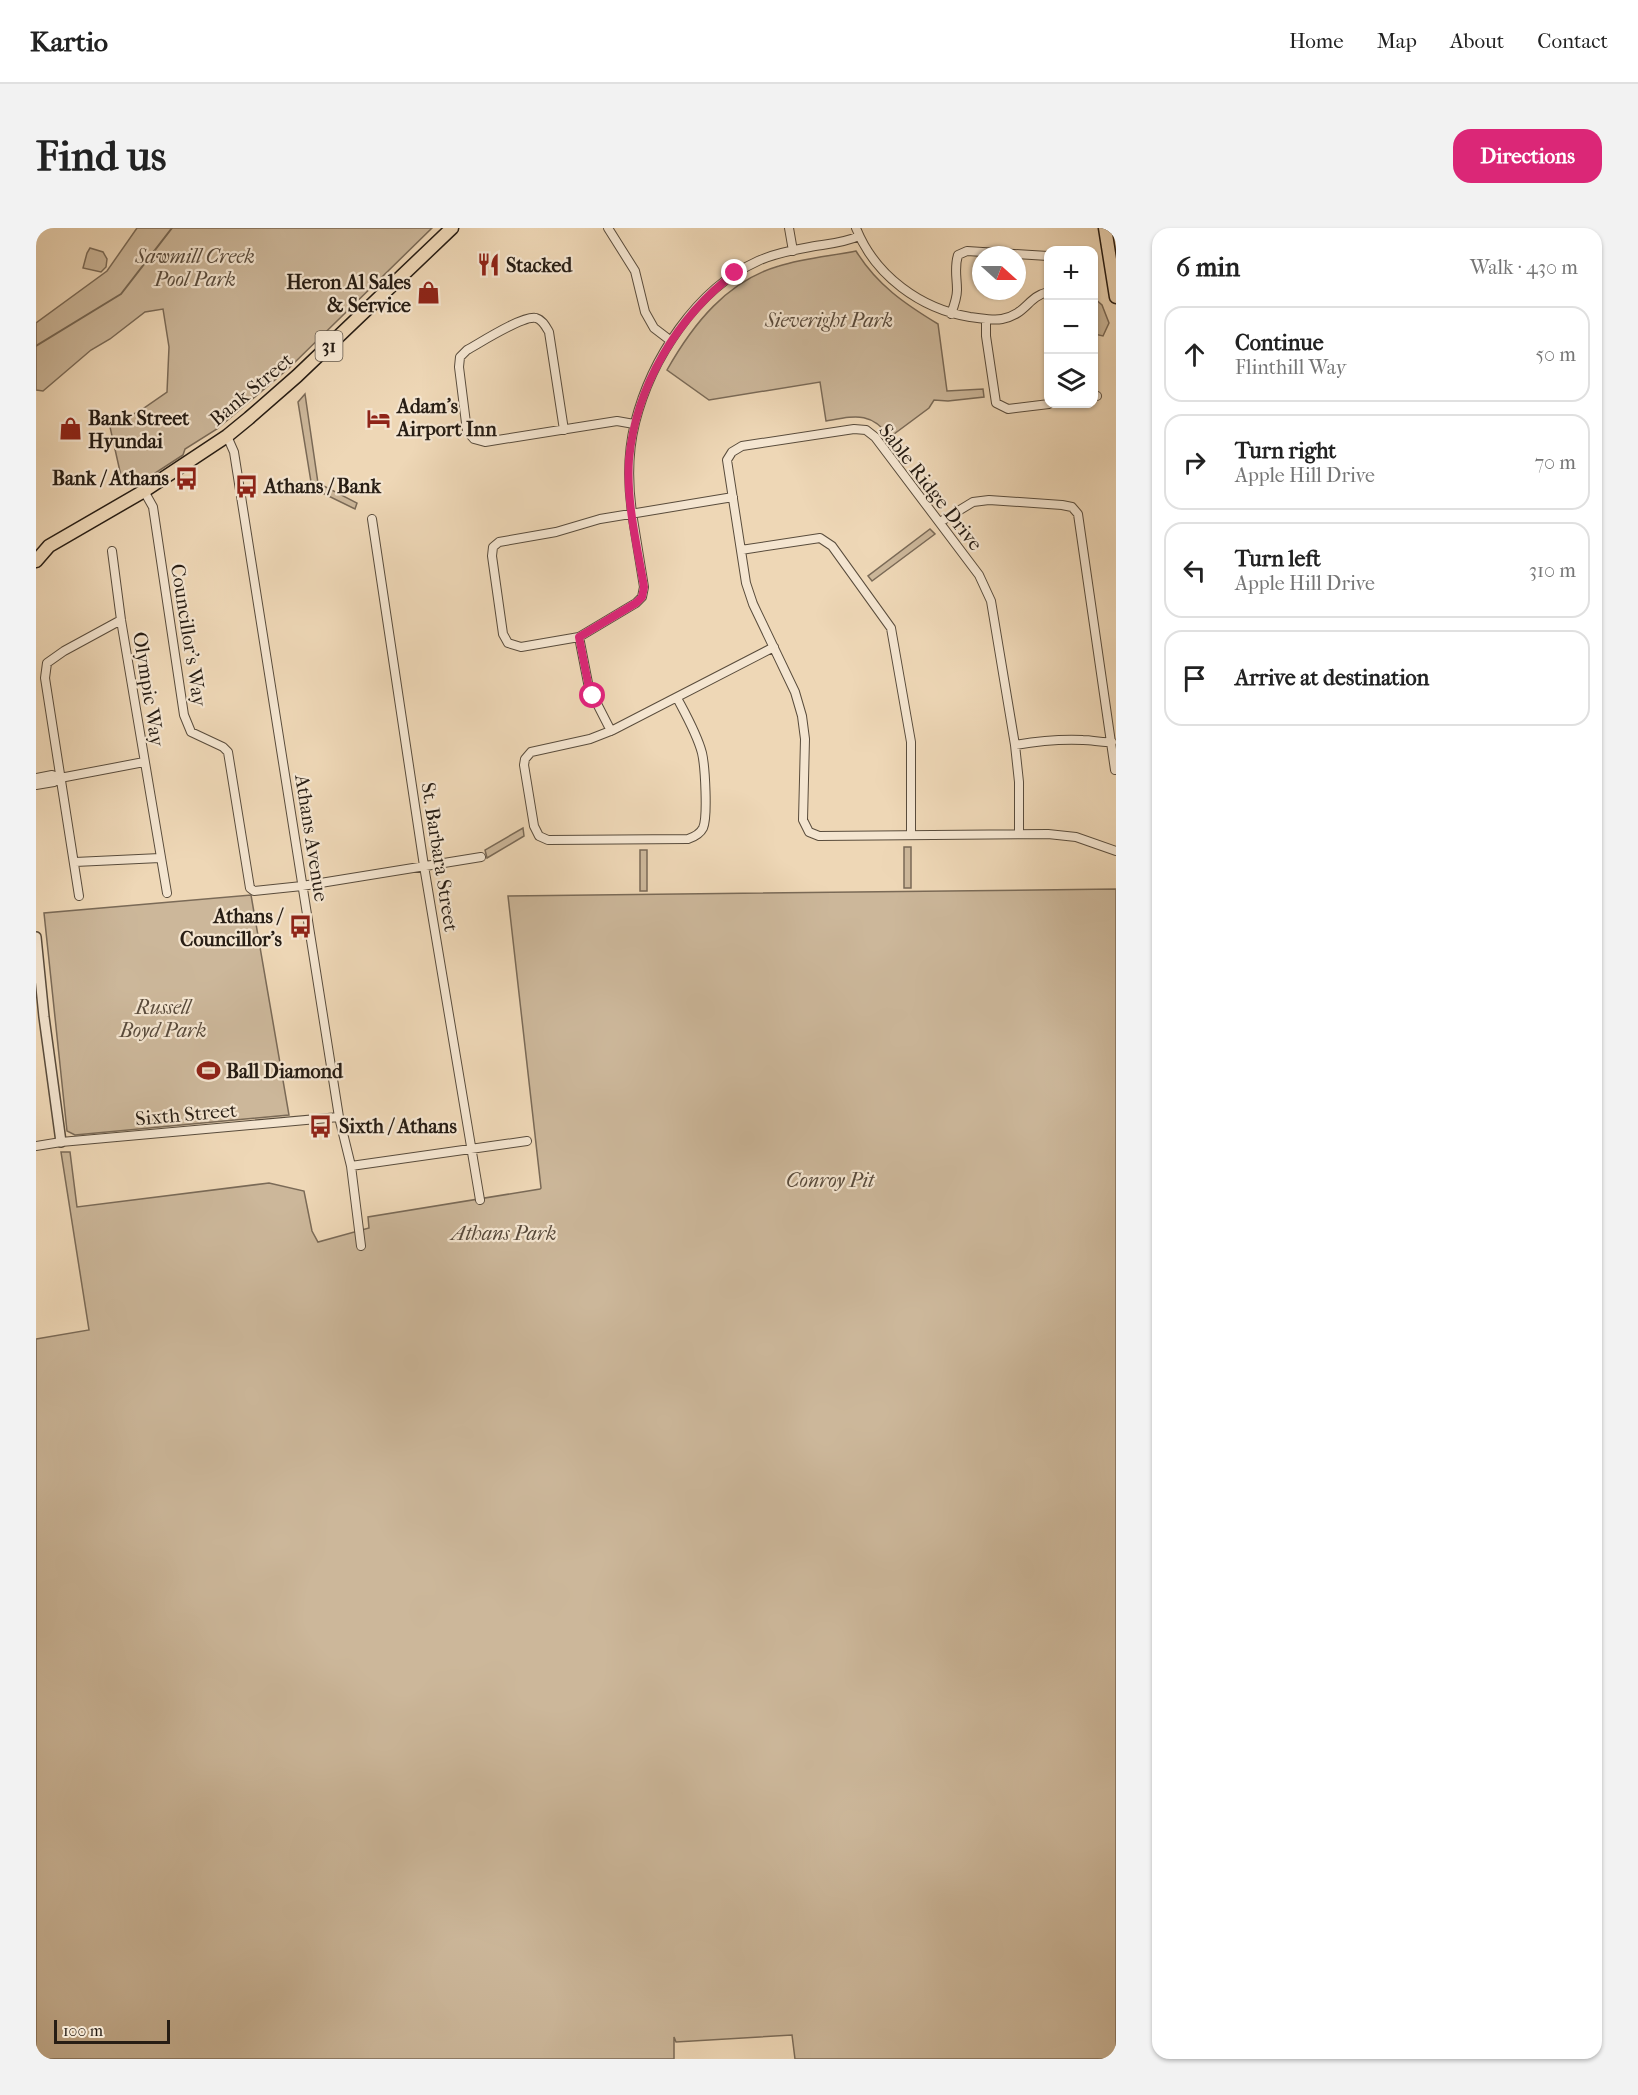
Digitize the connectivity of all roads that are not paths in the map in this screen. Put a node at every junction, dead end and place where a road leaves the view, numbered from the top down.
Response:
1 (452, 228) edge
2 (608, 228) edge
3 (789, 228) edge
4 (1105, 228) edge
5 (857, 232) edge
6 (793, 251) junction
7 (1044, 256) edge
8 (1044, 293) edge
9 (1116, 297) edge
10 (951, 314) junction
11 (986, 319) junction
12 (671, 341) junction
13 (1044, 405) edge
14 (634, 424) junction
15 (564, 429) junction
16 (227, 436) junction
17 (144, 491) junction
18 (733, 497) junction
19 (632, 513) junction
20 (372, 519) dead end
21 (940, 522) junction
22 (42, 545) edge
23 (741, 550) junction
24 (112, 551) dead end
25 (36, 561) edge
26 (121, 620) junction
27 (579, 637) junction
28 (774, 647) junction
29 (677, 698) junction
30 (611, 731) junction
31 (1112, 742) junction
32 (1015, 745) junction
33 (144, 762) junction
34 (1115, 770) edge
35 (36, 777) edge
36 (60, 778) junction
37 (36, 785) edge
38 (911, 834) junction
39 (1019, 834) junction
40 (1116, 852) edge
41 (481, 857) dead end
42 (160, 858) junction
43 (75, 862) junction
44 (424, 866) junction
45 (302, 886) junction
46 (167, 892) dead end
47 (79, 896) dead end
48 (36, 937) edge
49 (339, 1117) junction
50 (527, 1141) dead end
51 (61, 1142) junction
52 (36, 1146) edge
53 (470, 1149) junction
54 (351, 1166) junction
55 (480, 1200) dead end
56 (361, 1246) dead end

1 - 16 main road, Bank Street / 31
2 - 12 street
3 - 6 street
4 - 9 main road
5 - 6 street
5 - 10 street
6 - 12 street
7 - 10 street
8 - 11 street
10 - 11 street
11 - 13 street
12 - 14 street
14 - 15 street
14 - 19 street
15 - 15 street
16 - 17 main road, Bank Street / 31
16 - 45 street, Athans Avenue
17 - 22 main road, Bank Street / 31
17 - 45 street, Councillor's Way
18 - 19 street
18 - 21 street, Sable Ridge Drive
18 - 23 street, Sable Ridge Drive
19 - 27 street
19 - 27 street
20 - 44 street, St. Barbara Street
21 - 31 street
21 - 32 street, Sable Ridge Drive
22 - 25 main road, Bank Street / 31
23 - 28 street, Sable Ridge Drive
23 - 38 street
24 - 26 street, Olympic Way
26 - 33 street, Olympic Way
26 - 36 street, Olympic Way
27 - 30 street
28 - 29 street
28 - 38 street, Sable Ridge Drive
29 - 30 street
29 - 30 street
31 - 32 street
31 - 34 street
32 - 39 street, Sable Ridge Drive
33 - 36 street, Olympic Way
33 - 42 street, Olympic Way
35 - 36 street, Olympic Way
36 - 37 street, Olympic Way
36 - 43 street, Olympic Way
38 - 39 street, Sable Ridge Drive
39 - 40 street, Sable Ridge Drive
41 - 44 street
42 - 43 street
42 - 46 street, Olympic Way
43 - 47 street, Olympic Way
44 - 45 street
44 - 53 street, St. Barbara Street
45 - 49 street, Athans Avenue
48 - 51 street
49 - 51 street, Sixth Street
49 - 54 street, Athans Avenue
50 - 53 street
51 - 52 street, Sixth Street
53 - 54 street
53 - 55 street, St. Barbara Street
54 - 56 street, Athans Avenue

